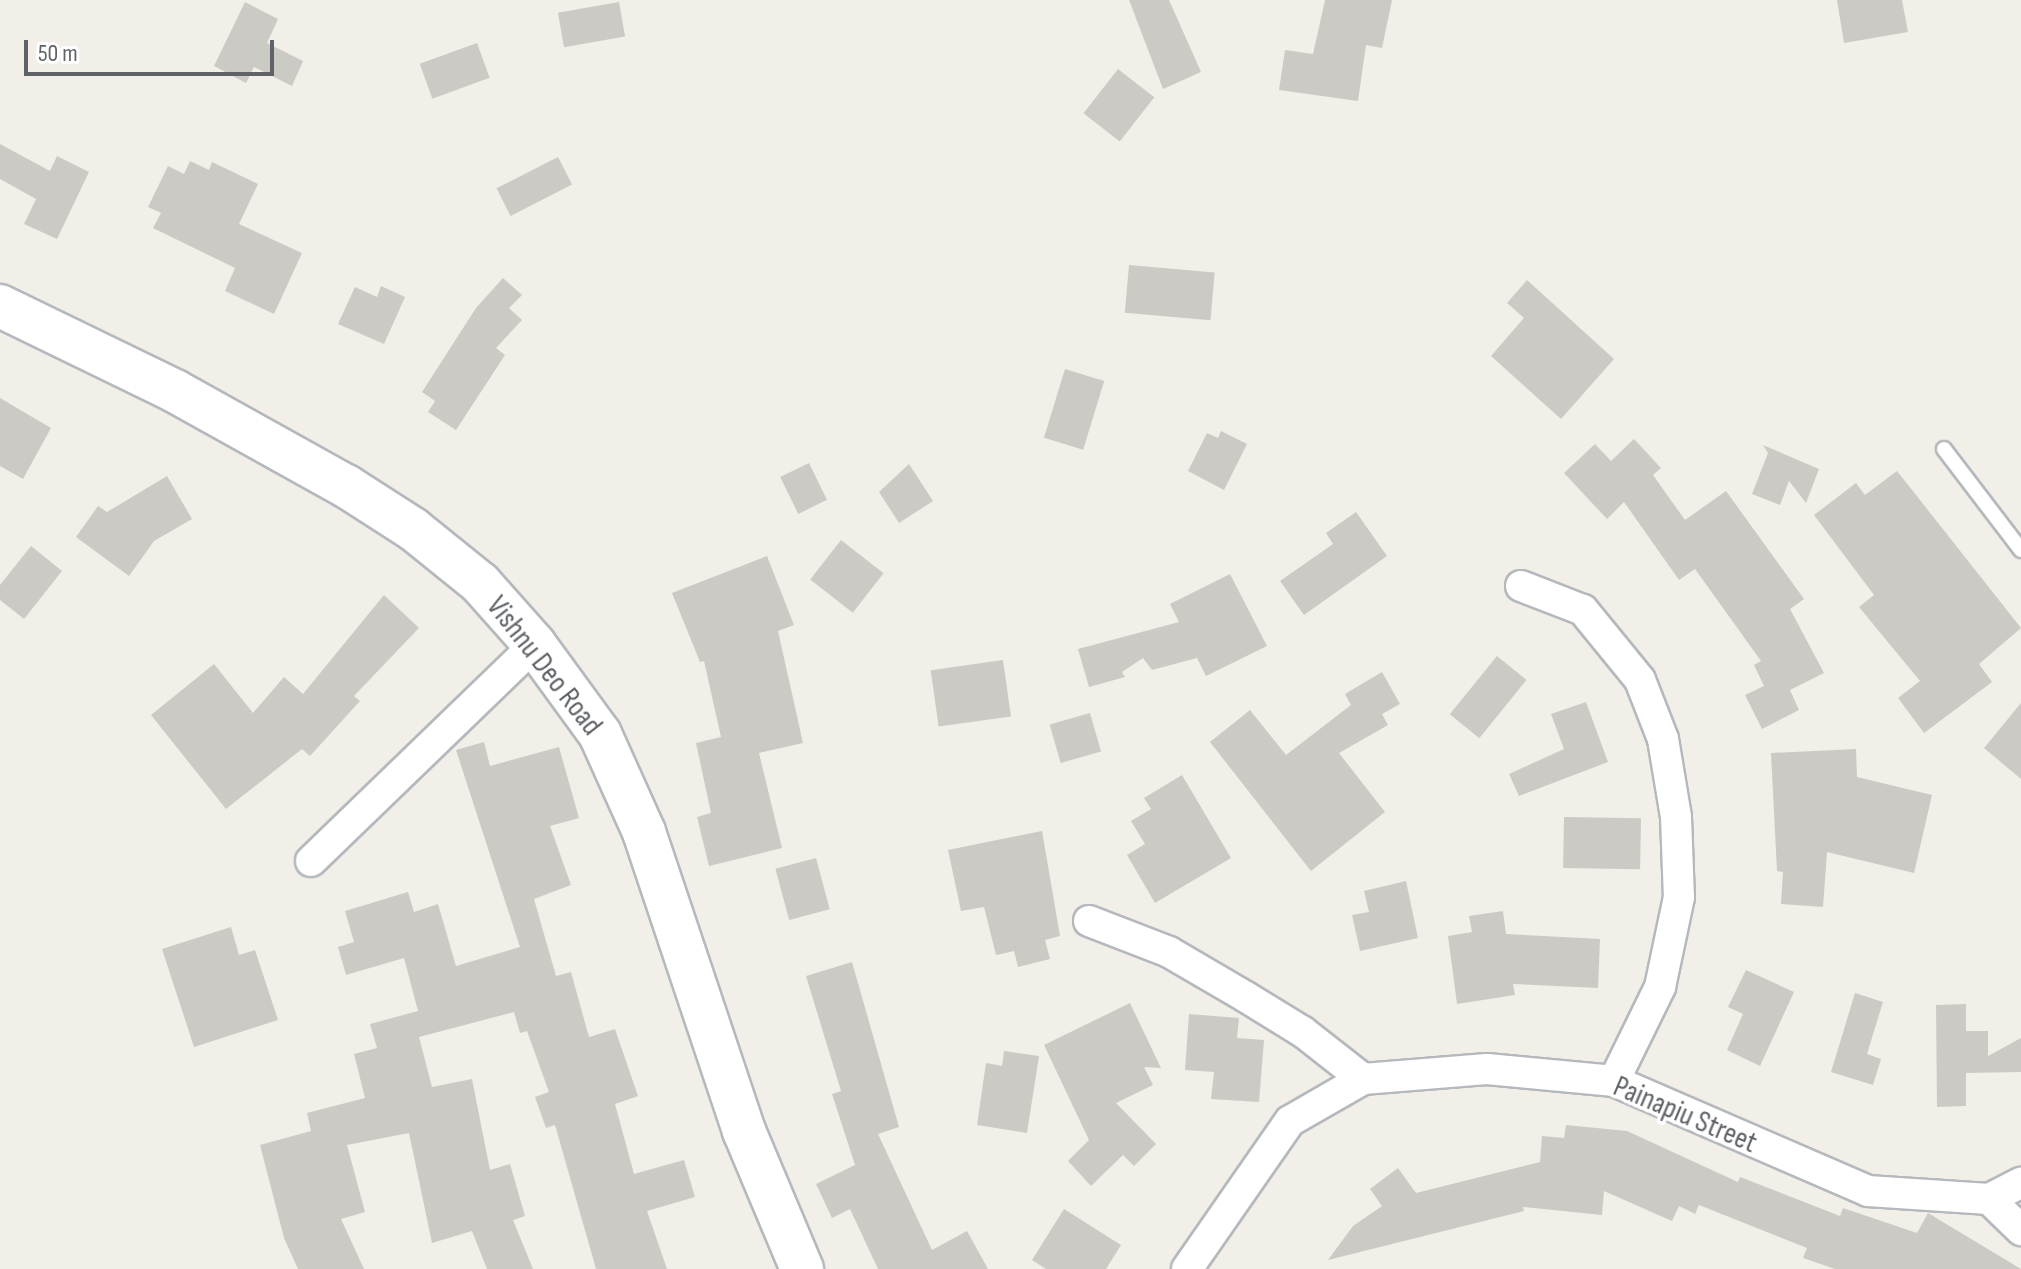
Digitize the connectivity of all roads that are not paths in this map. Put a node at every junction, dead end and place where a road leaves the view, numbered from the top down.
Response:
1 (0, 306) edge
2 (1944, 449) dead end
3 (2021, 550) edge
4 (1521, 586) dead end
5 (535, 645) junction
6 (311, 861) dead end
7 (1089, 921) dead end
8 (1363, 1079) junction
9 (1614, 1081) junction
10 (2021, 1183) edge
11 (1989, 1199) junction
12 (2021, 1230) edge
13 (802, 1269) edge
14 (1187, 1269) edge

1 - 5 street, Vishnu Deo Road
2 - 3 lane
4 - 9 street
5 - 6 street
5 - 13 street, Vishnu Deo Road
7 - 8 street
8 - 9 street, Painapiu Street
8 - 14 street, Painapiu Street
9 - 11 street, Painapiu Street
10 - 11 street
11 - 12 street

